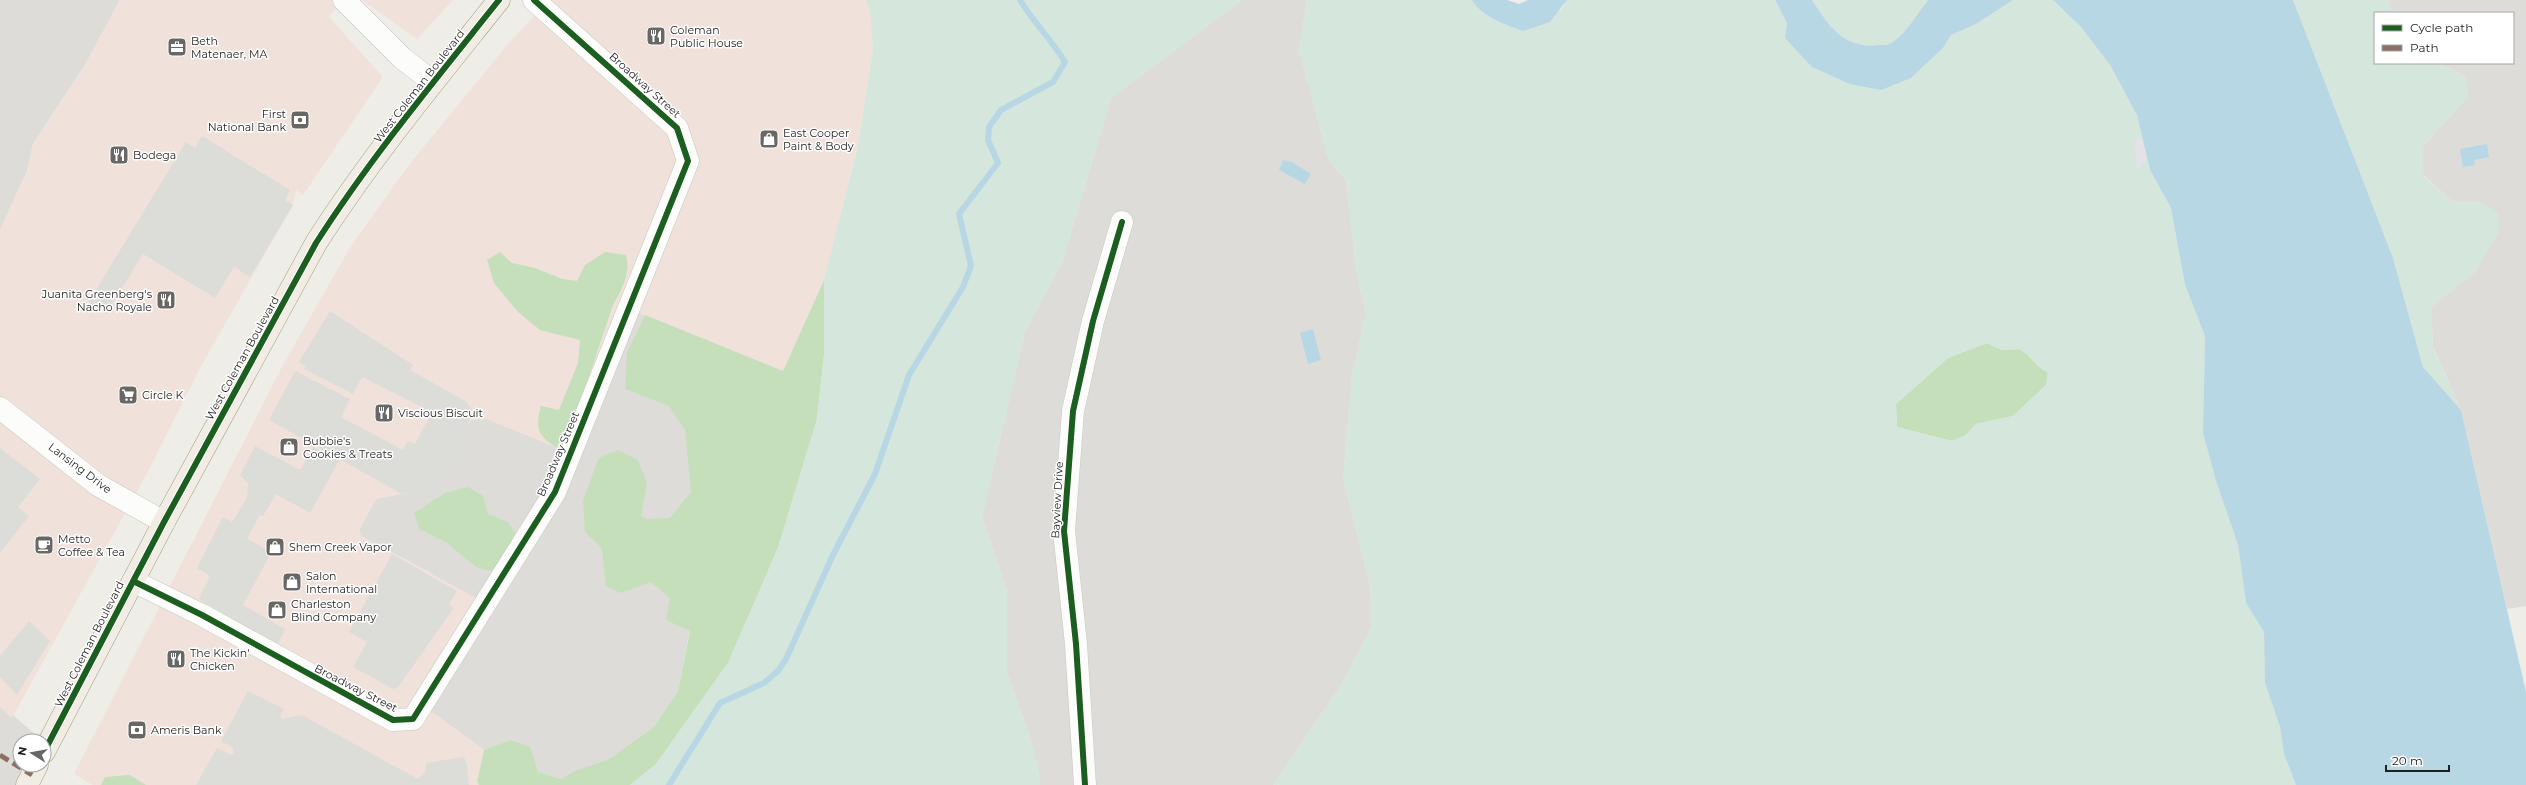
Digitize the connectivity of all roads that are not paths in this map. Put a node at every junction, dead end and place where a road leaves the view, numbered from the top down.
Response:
1 (344, 0) edge
2 (499, 0) edge
3 (534, 0) edge
4 (432, 82) junction
5 (1122, 222) dead end
6 (0, 408) edge
7 (164, 522) junction
8 (133, 581) junction
9 (52, 737) edge
10 (33, 773) edge
11 (27, 785) edge
12 (1085, 785) edge

1 - 4 street
2 - 4 main road, West Coleman Boulevard
3 - 8 street, Broadway Street
4 - 7 main road, West Coleman Boulevard
5 - 12 street, Bayview Drive
6 - 7 street, Lansing Drive
7 - 8 main road, West Coleman Boulevard
8 - 9 main road, West Coleman Boulevard
10 - 11 main road

